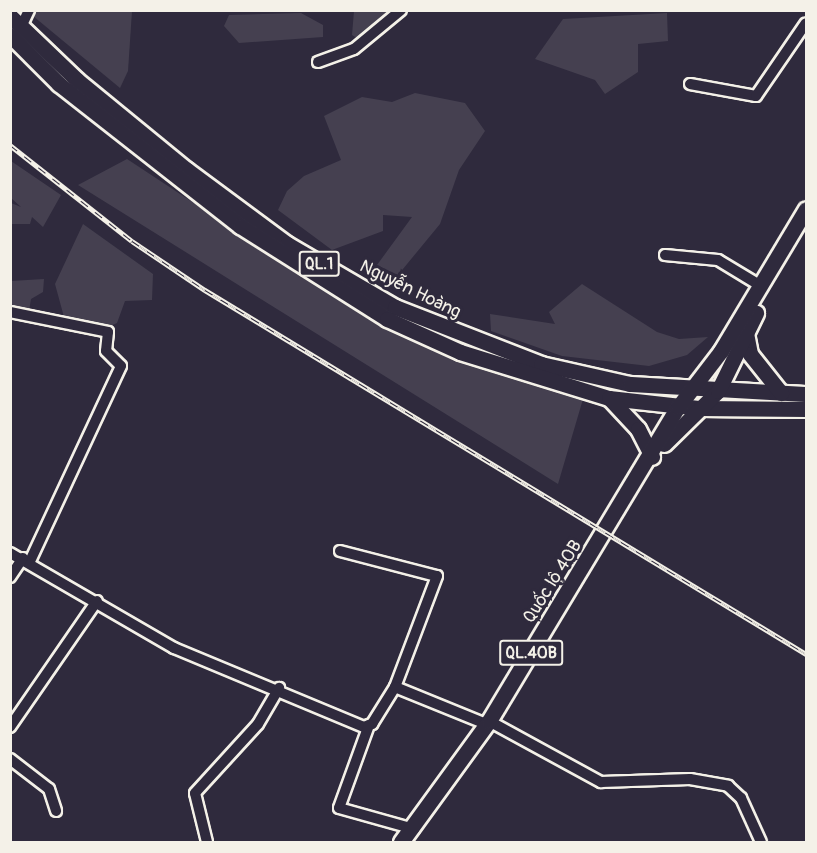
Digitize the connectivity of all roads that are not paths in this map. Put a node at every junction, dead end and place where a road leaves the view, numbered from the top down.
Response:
1 (29, 10) edge
2 (400, 10) edge
3 (807, 23) edge
4 (14, 25) edge
5 (318, 62) dead end
6 (690, 84) dead end
7 (807, 209) edge
8 (807, 224) edge
9 (664, 255) dead end
10 (761, 286) junction
11 (10, 312) edge
12 (746, 333) junction
13 (691, 389) junction
14 (718, 391) junction
15 (781, 393) junction
16 (807, 394) edge
17 (609, 398) junction
18 (678, 407) junction
19 (700, 408) junction
20 (807, 409) edge
21 (652, 457) junction
22 (340, 551) dead end
23 (10, 553) edge
24 (27, 560) junction
25 (10, 577) edge
26 (97, 601) junction
27 (395, 687) junction
28 (279, 688) junction
29 (487, 722) junction
30 (369, 725) junction
31 (10, 727) edge
32 (10, 759) edge
33 (56, 811) dead end
34 (414, 829) junction
35 (207, 843) edge
36 (401, 843) edge
37 (761, 843) edge

1 - 4 street
2 - 5 street
3 - 6 street
4 - 13 highway, Nguyễn Hoàng / QL.1
4 - 17 highway, Nguyễn Hoàng / QL.1
7 - 10 highway
8 - 12 highway, Quốc lộ 40B / QL.40B
9 - 10 street
10 - 13 highway
11 - 24 street
12 - 14 highway, Quốc lộ 40B / QL.40B
12 - 15 highway
13 - 14 highway, Nguyễn Hoàng / QL.1
13 - 18 highway, Quốc lộ 40B
14 - 15 highway, Nguyễn Hoàng / QL.1
14 - 19 highway, Quốc lộ 40B / QL.40B
15 - 16 highway, Nguyễn Hoàng / QL.1
17 - 18 highway, Nguyễn Hoàng / QL.1
17 - 21 highway
18 - 19 highway, Nguyễn Hoàng / QL.1
18 - 21 highway, Quốc lộ 40B / QL.40B
19 - 20 highway, Nguyễn Hoàng / QL.1
19 - 21 highway, Quốc lộ 40B / QL.40B
21 - 29 highway, Quốc lộ 40B / QL.40B
22 - 27 street
23 - 24 street
24 - 25 street
24 - 26 street
26 - 28 street
26 - 31 street
27 - 29 street
27 - 30 street
28 - 30 street
28 - 35 street
29 - 34 highway, Quốc lộ 40B / QL.40B
29 - 37 street
30 - 34 street
32 - 33 street
34 - 36 highway, Quốc lộ 40B / QL.40B

